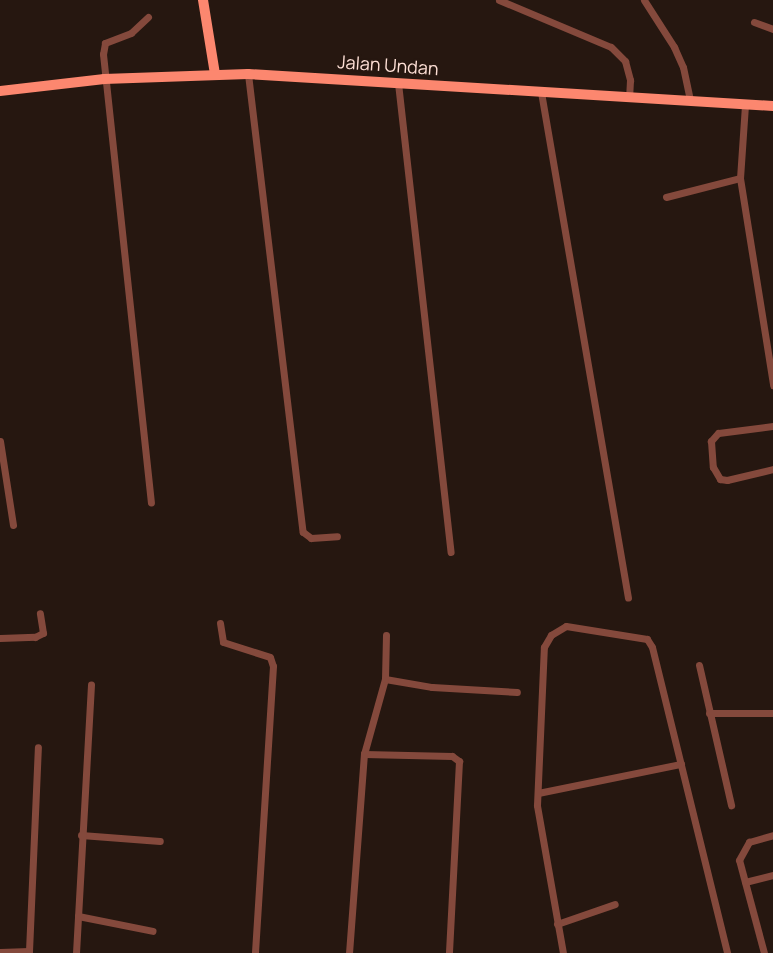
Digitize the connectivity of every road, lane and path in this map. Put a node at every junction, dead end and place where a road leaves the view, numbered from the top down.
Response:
1 (203, 0) edge
2 (499, 0) edge
3 (644, 0) edge
4 (148, 17) dead end
5 (754, 22) dead end
6 (773, 29) edge
7 (215, 74) junction
8 (248, 74) junction
9 (104, 79) junction
10 (398, 82) junction
11 (0, 91) edge
12 (541, 92) junction
13 (629, 97) junction
14 (690, 101) junction
15 (745, 105) junction
16 (773, 106) edge
17 (740, 178) junction
18 (666, 197) dead end
19 (773, 385) edge
20 (773, 426) edge
21 (0, 441) edge
22 (773, 469) edge
23 (151, 502) dead end
24 (13, 525) dead end
25 (338, 536) dead end
26 (451, 552) dead end
27 (628, 598) dead end
28 (40, 613) dead end
29 (220, 622) dead end
30 (386, 635) dead end
31 (0, 638) edge
32 (699, 665) dead end
33 (385, 679) junction
34 (91, 684) dead end
35 (517, 692) dead end
36 (709, 712) junction
37 (773, 712) edge
38 (38, 747) dead end
39 (364, 754) junction
40 (681, 764) junction
41 (538, 793) junction
42 (731, 805) dead end
43 (81, 835) junction
44 (773, 835) edge
45 (160, 841) dead end
46 (773, 875) edge
47 (745, 882) junction
48 (615, 904) dead end
49 (78, 916) junction
50 (557, 924) junction
51 (153, 931) dead end
52 (0, 952) edge
53 (76, 953) edge
54 (255, 953) edge
55 (348, 953) edge
56 (448, 953) edge
57 (563, 953) edge
58 (728, 953) edge
59 (764, 953) edge

1 - 7 street
2 - 13 lane
3 - 14 lane
4 - 9 lane
5 - 6 lane
7 - 8 street, Jalan Undan
7 - 9 street, Jalan Undan
8 - 10 street, Jalan Undan
8 - 25 lane
9 - 11 street, Jalan Undan
9 - 23 lane
10 - 12 street, Jalan Undan
10 - 26 lane
12 - 13 street, Jalan Undan
12 - 27 lane
13 - 14 street, Jalan Undan
14 - 15 street, Jalan Undan
15 - 16 street, Jalan Undan
15 - 17 lane
17 - 18 lane
17 - 19 lane
20 - 22 lane
21 - 24 lane
28 - 31 lane
29 - 54 lane
30 - 33 lane
32 - 36 lane
33 - 35 lane
33 - 39 lane
34 - 43 lane
36 - 37 lane
36 - 42 lane
38 - 52 lane
39 - 55 lane
39 - 56 lane
40 - 41 lane
40 - 41 lane
40 - 58 lane
41 - 50 lane
43 - 45 lane
43 - 49 lane
44 - 47 lane
46 - 47 lane
47 - 59 lane
48 - 50 lane
49 - 51 lane
49 - 53 lane
50 - 57 lane

